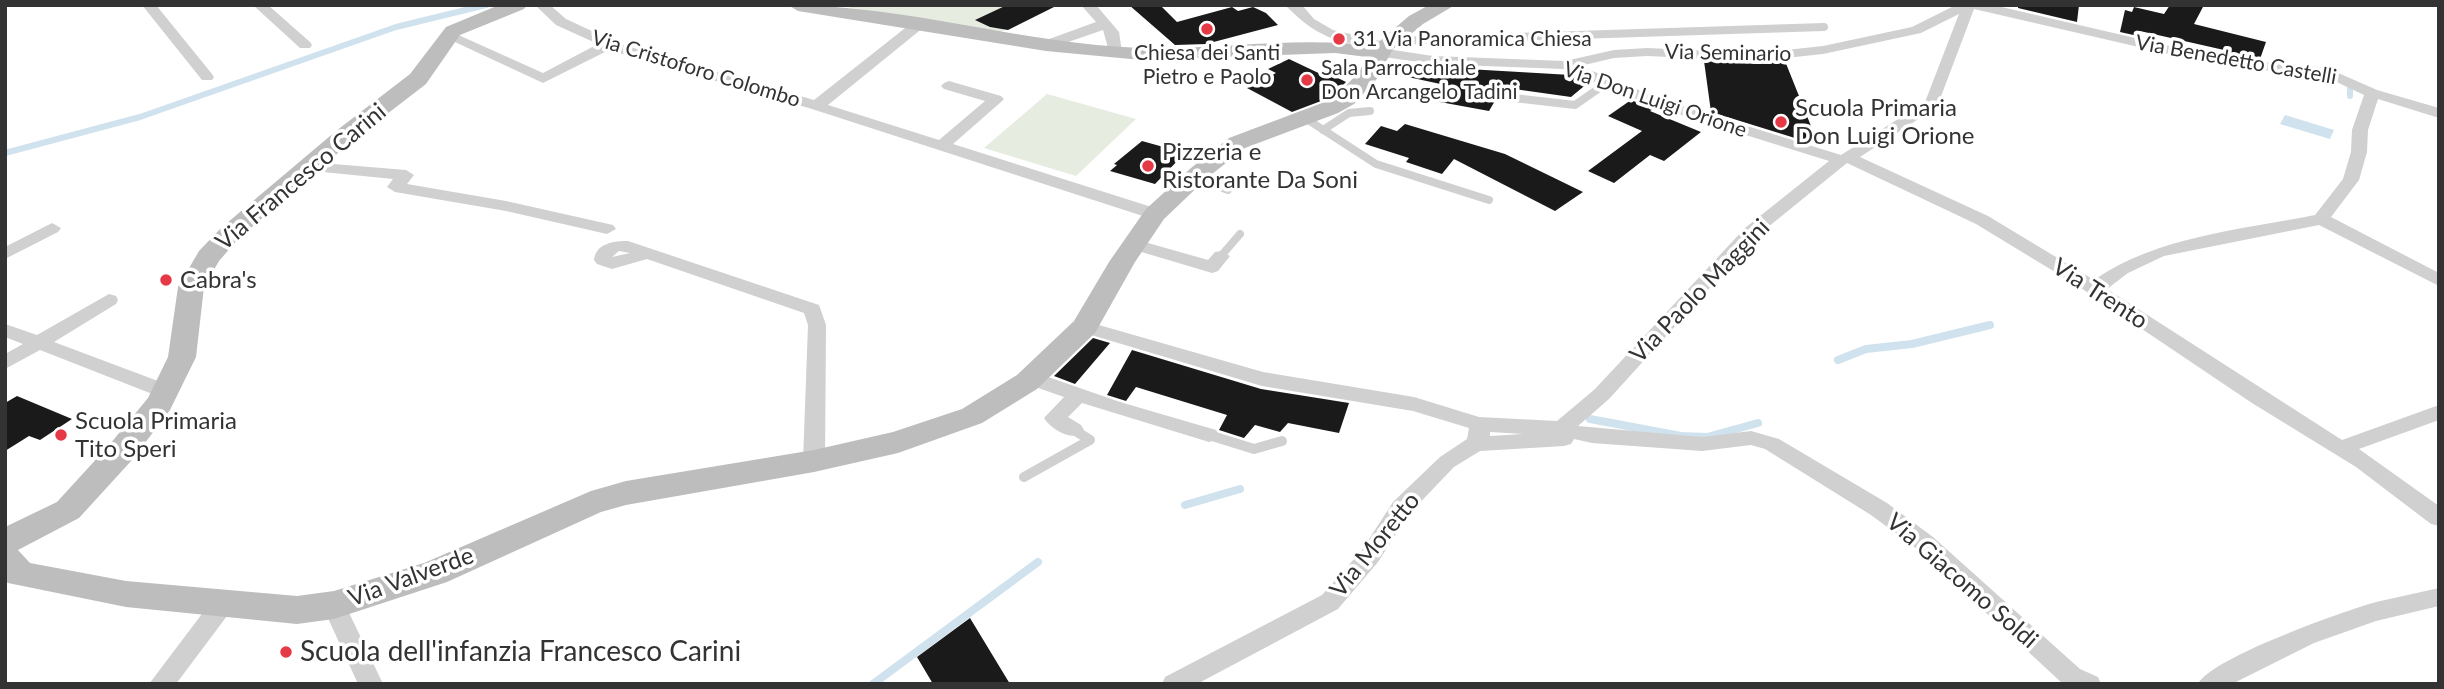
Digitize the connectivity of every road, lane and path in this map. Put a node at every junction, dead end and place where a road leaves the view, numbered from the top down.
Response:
1 (149, 5) edge
2 (260, 5) edge
3 (542, 5) edge
4 (798, 5) edge
5 (1088, 5) edge
6 (1292, 5) edge
7 (1445, 5) edge
8 (1970, 5) edge
9 (513, 6) edge
10 (1105, 23) junction
11 (919, 24) junction
12 (1824, 27) dead end
13 (449, 36) junction
14 (609, 44) junction
15 (304, 45) dead end
16 (1046, 46) junction
17 (1385, 47) junction
18 (1115, 52) junction
19 (1565, 65) junction
20 (207, 77) dead end
21 (1608, 82) junction
22 (949, 86) dead end
23 (2372, 93) junction
24 (1505, 97) dead end
25 (817, 106) junction
26 (1370, 111) dead end
27 (2439, 113) edge
28 (1314, 124) junction
29 (941, 146) junction
30 (1844, 159) junction
31 (309, 167) junction
32 (1195, 178) junction
33 (1228, 190) dead end
34 (1489, 200) dead end
35 (1155, 214) junction
36 (2321, 219) junction
37 (52, 228) dead end
38 (607, 229) dead end
39 (1240, 234) dead end
40 (1134, 244) junction
41 (647, 253) dead end
42 (5, 254) edge
43 (1220, 256) joint
44 (2439, 280) edge
45 (2094, 289) junction
46 (109, 300) dead end
47 (1085, 327) junction
48 (5, 330) edge
49 (38, 343) junction
50 (5, 363) edge
51 (1031, 378) junction
52 (167, 393) junction
53 (1078, 395) junction
54 (2439, 412) edge
55 (1561, 429) junction
56 (1074, 430) joint
57 (1477, 434) junction
58 (1209, 435) joint
59 (1592, 436) junction
60 (1282, 441) dead end
61 (2341, 448) junction
62 (814, 461) junction
63 (1024, 477) dead end
64 (2439, 518) edge
65 (5, 542) edge
66 (5, 557) edge
67 (2439, 597) edge
68 (222, 605) junction
69 (334, 605) junction
70 (2215, 683) edge
71 (161, 684) edge
72 (371, 684) edge
73 (1174, 684) edge
74 (2090, 684) edge

1 - 20 street
2 - 15 street
3 - 14 street, Via Cristoforo Colombo
4 - 11 street
5 - 10 street
6 - 17 street, Via Don Luigi Orione
7 - 17 street, Via Valverde
8 - 19 street, Via Seminario
8 - 23 street, Via Benedetto Castelli
8 - 30 street, Via Paolo Maggini
9 - 13 street, Via Francesco Carini
10 - 16 street
10 - 18 street
11 - 16 street
11 - 25 street, Via Cristoforo Colombo
12 - 17 lane
13 - 14 street
13 - 31 street, Via Francesco Carini
14 - 25 street, Via Cristoforo Colombo
16 - 18 street
17 - 18 street
17 - 19 street, Via Don Luigi Orione
17 - 28 street, Via Valverde
19 - 21 street, Via Don Luigi Orione
21 - 24 lane
21 - 30 street, Via Don Luigi Orione
22 - 29 street
23 - 27 street
23 - 36 street
25 - 29 street, Via Cristoforo Colombo
26 - 28 lane
28 - 32 street, Via Valverde
28 - 34 lane
29 - 35 street, Via Cristoforo Colombo
30 - 45 street, Via Trento
30 - 55 street, Via Paolo Maggini
31 - 38 street
31 - 52 street, Via Francesco Carini
32 - 33 lane
32 - 35 street, Via Valverde
35 - 40 street, Via Valverde
36 - 44 street
36 - 45 street
37 - 42 street
39 - 43 lane
40 - 43 street
40 - 47 street, Via Valverde
41 - 62 street
45 - 61 street, Via Trento
46 - 49 street
47 - 51 street, Via Valverde
47 - 57 street
48 - 49 street
49 - 50 street
49 - 52 street
51 - 53 street
51 - 62 street, Via Valverde
52 - 65 street, Via Francesco Carini
53 - 56 street
53 - 58 street
54 - 61 street
55 - 57 street, Via Giacomo Soldi
55 - 59 street, Via Giacomo Soldi
56 - 63 lane
57 - 59 street, Via Giacomo Soldi
57 - 73 street, Via Moretto
58 - 60 lane
59 - 74 street, Via Giacomo Soldi
61 - 64 street, Via Trento
62 - 69 street, Via Valverde
66 - 68 street, Via Valverde
67 - 70 street
68 - 69 street, Via Valverde
68 - 71 street
69 - 72 street

